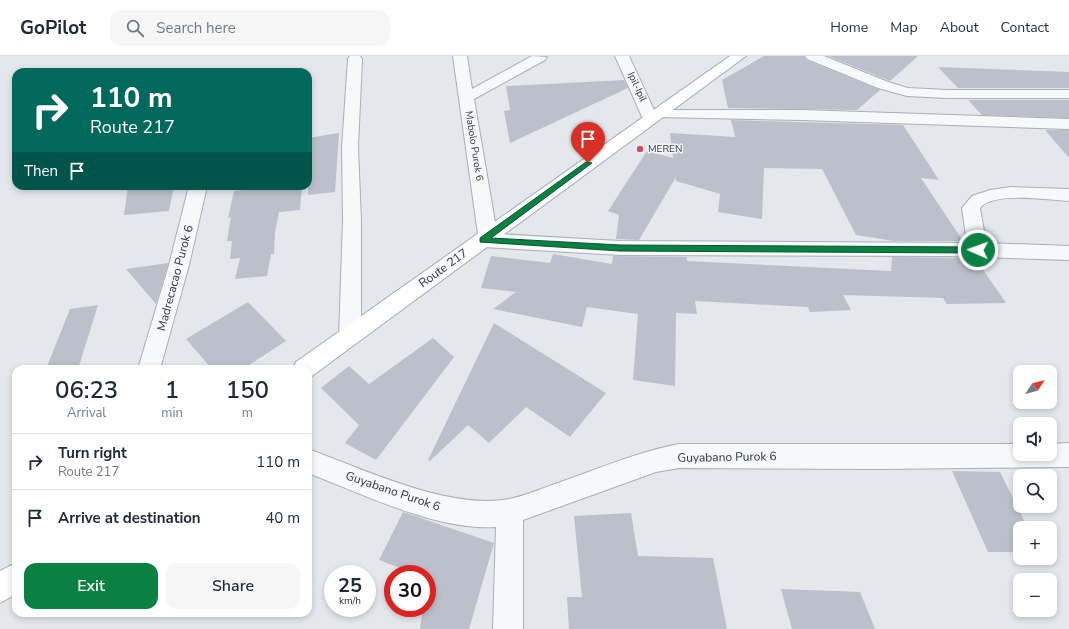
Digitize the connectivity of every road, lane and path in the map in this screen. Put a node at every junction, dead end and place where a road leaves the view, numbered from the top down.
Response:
1 (460, 56) edge
2 (622, 56) edge
3 (739, 56) edge
4 (812, 56) edge
5 (540, 57) dead end
6 (355, 59) dead end
7 (1069, 94) edge
8 (467, 97) junction
9 (655, 116) junction
10 (1069, 124) edge
11 (197, 190) edge
12 (1069, 195) edge
13 (485, 238) junction
14 (978, 250) junction
15 (1069, 253) edge
16 (350, 336) junction
17 (150, 365) edge
18 (310, 365) edge
19 (1069, 455) edge
20 (312, 462) edge
21 (510, 511) junction
22 (12, 580) edge
23 (0, 588) edge
24 (508, 629) edge

1 - 8 street, Mabolo Purok 6
2 - 9 street, Ipil-Ipil
3 - 9 main road, Route 217
4 - 7 street
5 - 8 street
6 - 16 street
8 - 13 street, Mabolo Purok 6
9 - 10 street
9 - 13 main road, Route 217
11 - 17 street, Madrecacao Purok 6
12 - 14 street
13 - 14 street
13 - 16 main road, Route 217
14 - 15 street
16 - 18 main road, Route 217
19 - 21 street, Guyabano Purok 6
20 - 21 street, Guyabano Purok 6
21 - 24 street
22 - 23 main road

